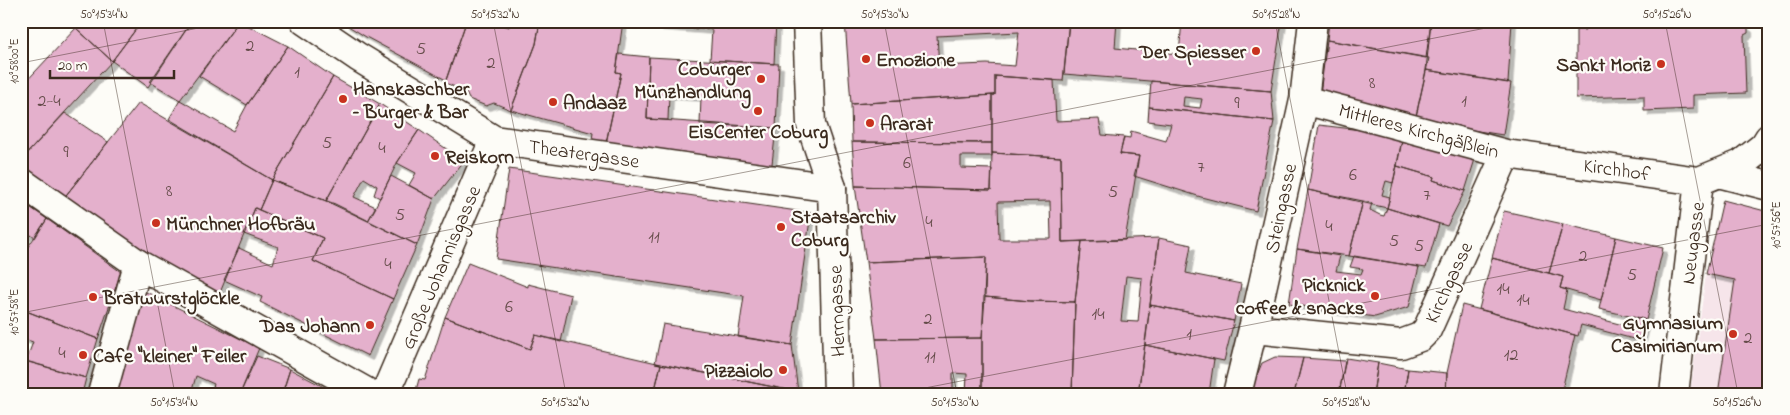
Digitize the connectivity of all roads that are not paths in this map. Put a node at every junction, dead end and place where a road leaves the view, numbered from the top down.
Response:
1 (304, 21) edge
2 (807, 21) edge
3 (1313, 21) edge
4 (1304, 100) junction
5 (1769, 138) edge
6 (494, 140) junction
7 (1506, 154) junction
8 (1534, 158) joint
9 (1711, 177) junction
10 (21, 182) edge
11 (1769, 186) edge
12 (832, 188) junction
13 (138, 264) junction
14 (1254, 329) junction
15 (102, 394) edge
16 (370, 394) edge
17 (385, 394) edge
18 (838, 394) edge
19 (1237, 394) edge
20 (1674, 394) edge

1 - 6 street, Theatergasse
2 - 12 street, Herrngasse
3 - 4 street, Steingasse
4 - 7 street, Mittleres Kirchgäßlein
4 - 14 street, Steingasse
5 - 9 street
6 - 12 street, Theatergasse
6 - 17 street, Große Johannisgasse
7 - 8 street, Mittleres Kirchgäßlein
7 - 14 street, Kirchgasse
8 - 9 street, Kirchhof
9 - 11 street, Kirchhof
9 - 20 street, Neugasse
10 - 13 street
12 - 18 street, Herrngasse
13 - 15 street
13 - 16 street
14 - 19 street, Steingasse

